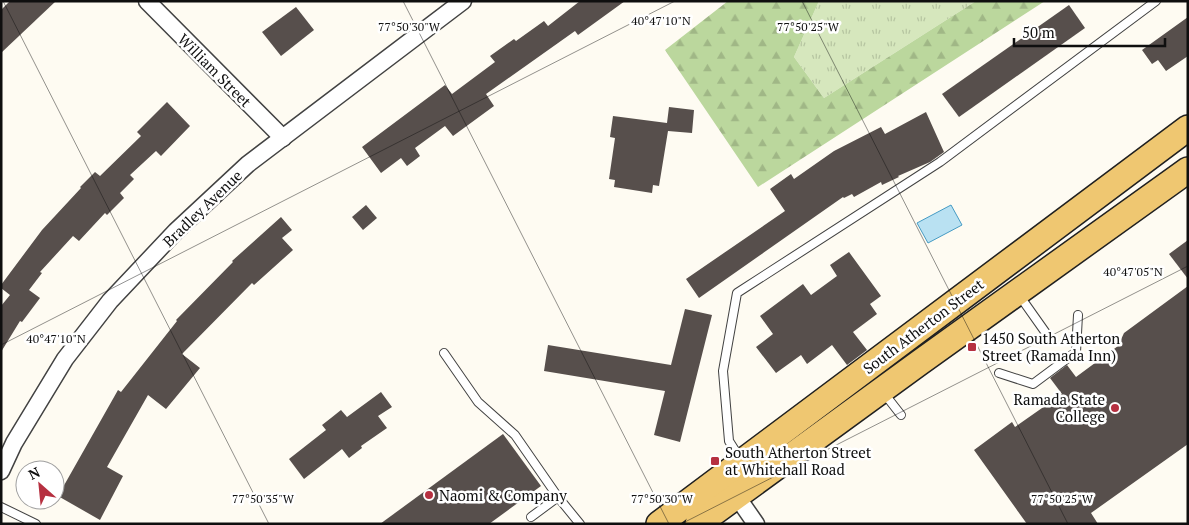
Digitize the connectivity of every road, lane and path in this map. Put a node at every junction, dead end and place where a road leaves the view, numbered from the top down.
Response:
1 (146, 1) edge
2 (463, 1) edge
3 (1156, 1) edge
4 (1188, 128) edge
5 (283, 138) junction
6 (1188, 170) edge
7 (1018, 293) junction
8 (1078, 315) dead end
9 (1048, 336) dead end
10 (444, 353) dead end
11 (999, 373) dead end
12 (882, 390) junction
13 (901, 416) dead end
14 (742, 461) junction
15 (1, 471) edge
16 (729, 486) junction
17 (558, 497) junction
18 (1, 507) edge
19 (531, 518) dead end
20 (36, 524) edge
21 (580, 524) edge
22 (659, 524) edge
23 (698, 524) edge
24 (756, 524) edge

1 - 5 street, William Street
2 - 5 street, Bradley Avenue
3 - 14 lane
4 - 14 main road, South Atherton Street
5 - 15 street, Bradley Avenue
6 - 7 main road, South Atherton Street
7 - 9 lane
7 - 12 main road, South Atherton Street
8 - 11 lane
10 - 17 lane
12 - 13 lane
12 - 16 main road, South Atherton Street
14 - 16 main road, South Atherton Street
16 - 22 main road, South Atherton Street
16 - 23 main road, South Atherton Street
16 - 24 street
17 - 19 lane
17 - 21 lane
18 - 20 lane

